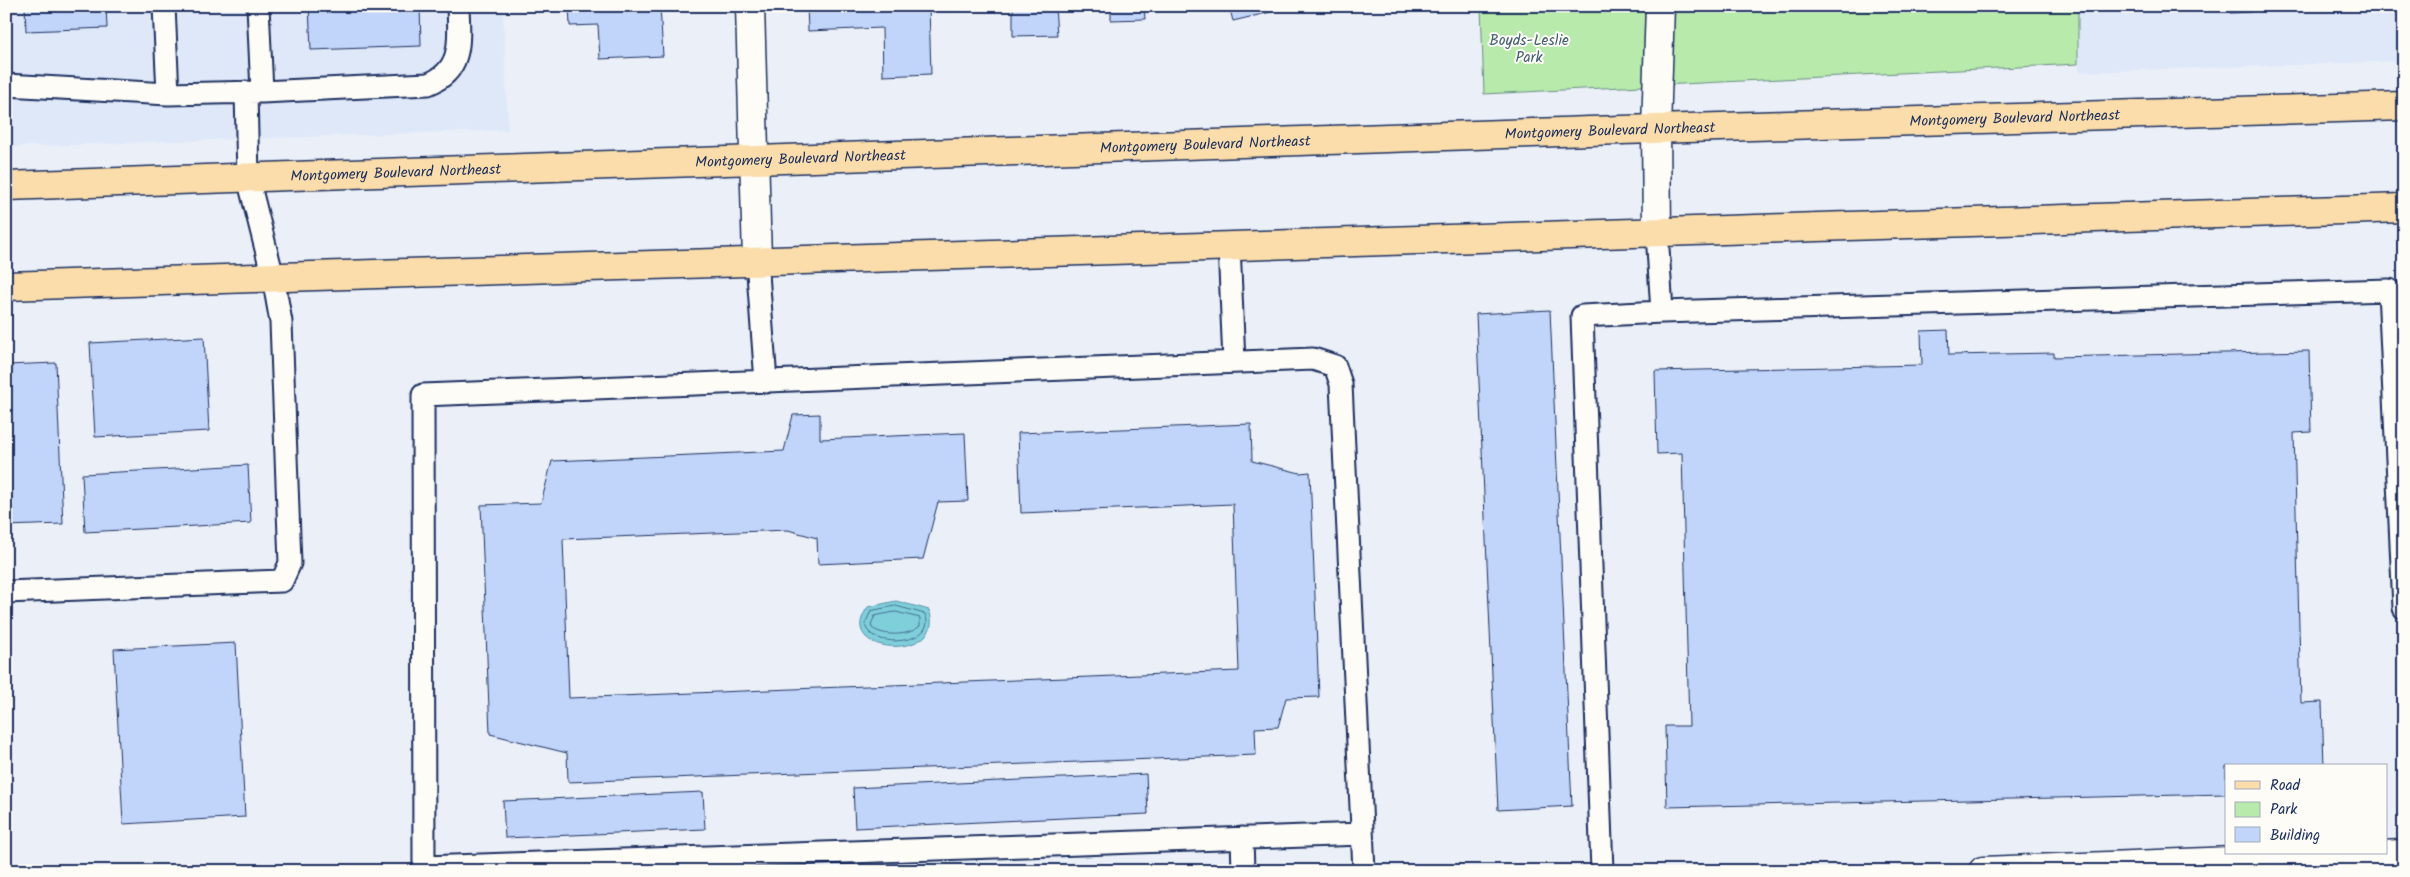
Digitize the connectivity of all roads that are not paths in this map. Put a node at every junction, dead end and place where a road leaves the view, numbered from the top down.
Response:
1 (164, 6) edge
2 (258, 6) edge
3 (458, 6) edge
4 (750, 6) edge
5 (1660, 6) edge
6 (6, 85) edge
7 (254, 92) junction
8 (168, 94) junction
9 (2404, 106) edge
10 (1656, 129) junction
11 (754, 161) junction
12 (248, 178) junction
13 (6, 186) edge
14 (2404, 208) edge
15 (1657, 232) junction
16 (1229, 245) junction
17 (757, 260) junction
18 (273, 277) junction
19 (6, 286) edge
20 (1662, 312) junction
21 (1234, 362) junction
22 (766, 382) junction
23 (6, 592) edge
24 (2404, 608) edge
25 (1362, 834) junction
26 (1242, 838) junction
27 (2404, 854) edge
28 (566, 866) edge
29 (424, 869) edge
30 (1243, 871) edge
31 (1364, 871) edge
32 (1602, 871) edge
33 (1983, 871) edge

1 - 8 lane
2 - 7 lane
3 - 7 lane
4 - 11 street
5 - 10 street
6 - 8 lane
7 - 8 lane
7 - 12 lane
9 - 10 main road, Montgomery Boulevard Northeast
10 - 11 main road, Montgomery Boulevard Northeast
10 - 15 street
11 - 12 main road, Montgomery Boulevard Northeast
11 - 17 street
12 - 13 main road, Montgomery Boulevard Northeast
12 - 18 lane
14 - 15 main road
15 - 16 main road
15 - 20 lane
16 - 17 main road
16 - 21 lane
17 - 18 main road
17 - 22 lane
18 - 19 main road
18 - 23 lane
20 - 24 lane
20 - 32 lane
21 - 22 lane
21 - 25 lane
22 - 29 lane
25 - 26 lane
25 - 31 lane
26 - 28 lane
26 - 30 lane
27 - 33 street
28 - 29 lane

